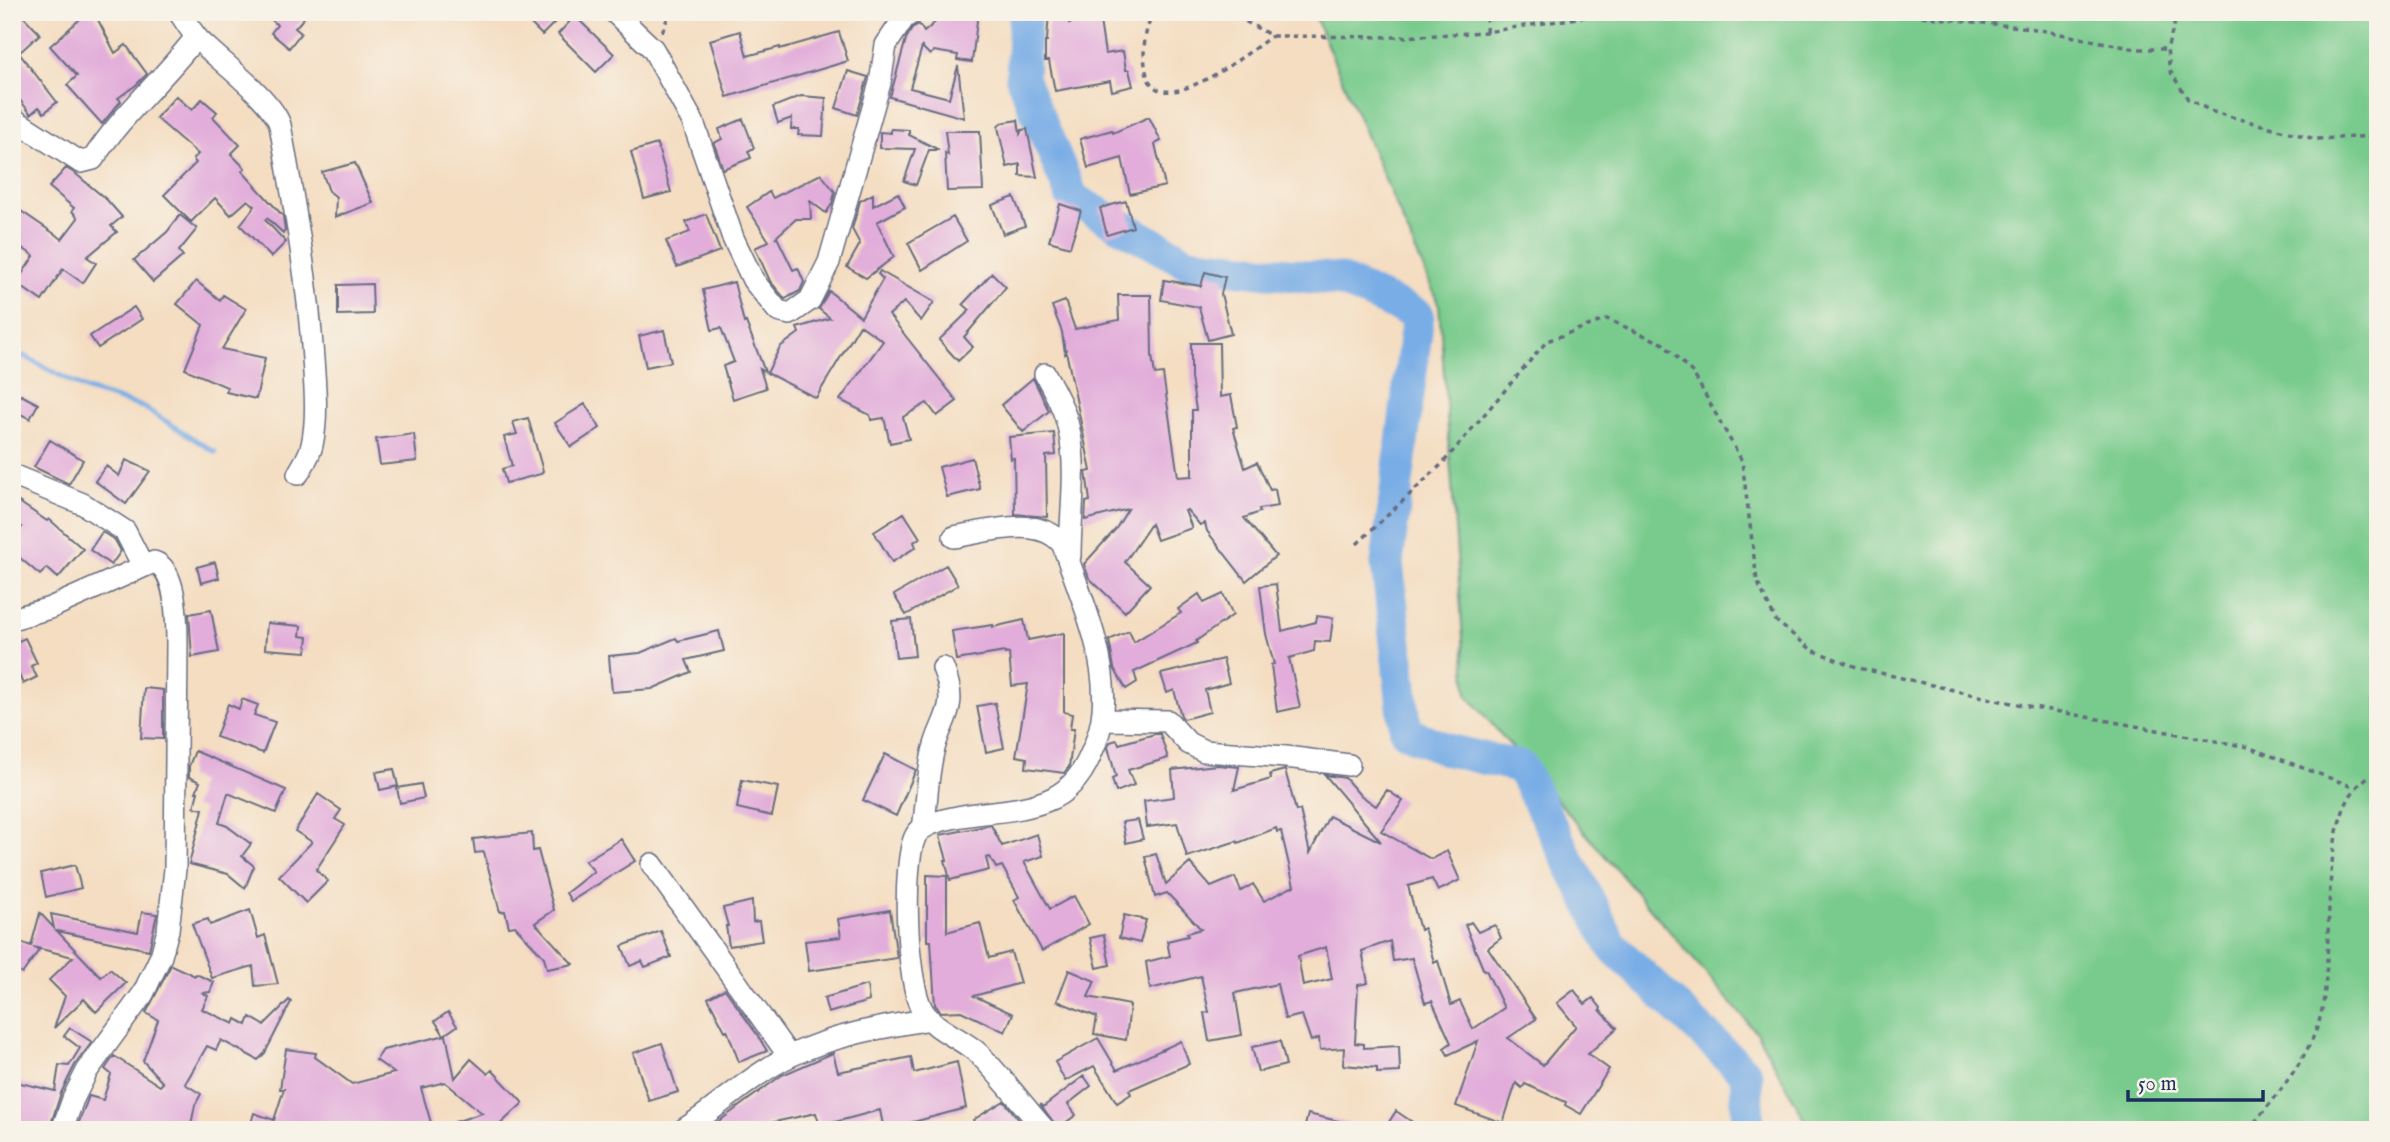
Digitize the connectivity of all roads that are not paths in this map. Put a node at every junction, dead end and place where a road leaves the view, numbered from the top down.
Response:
1 (179, 12) edge
2 (614, 12) edge
3 (913, 12) edge
4 (196, 37) junction
5 (12, 118) edge
6 (1045, 374) dead end
7 (298, 474) dead end
8 (12, 475) edge
9 (954, 537) dead end
10 (1070, 565) junction
11 (143, 566) junction
12 (12, 619) edge
13 (943, 668) dead end
14 (1102, 720) junction
15 (1349, 765) dead end
16 (923, 828) junction
17 (652, 864) dead end
18 (930, 1019) junction
19 (789, 1056) junction
20 (62, 1130) edge
21 (683, 1130) edge
22 (1045, 1130) edge

1 - 4 street
2 - 3 street
4 - 5 street
4 - 7 street
6 - 10 street
8 - 11 street
9 - 10 street
10 - 14 street
11 - 12 street
11 - 20 street
13 - 16 street
14 - 15 street
14 - 16 street
16 - 18 street
17 - 19 street
18 - 19 street
18 - 22 street
19 - 21 street

